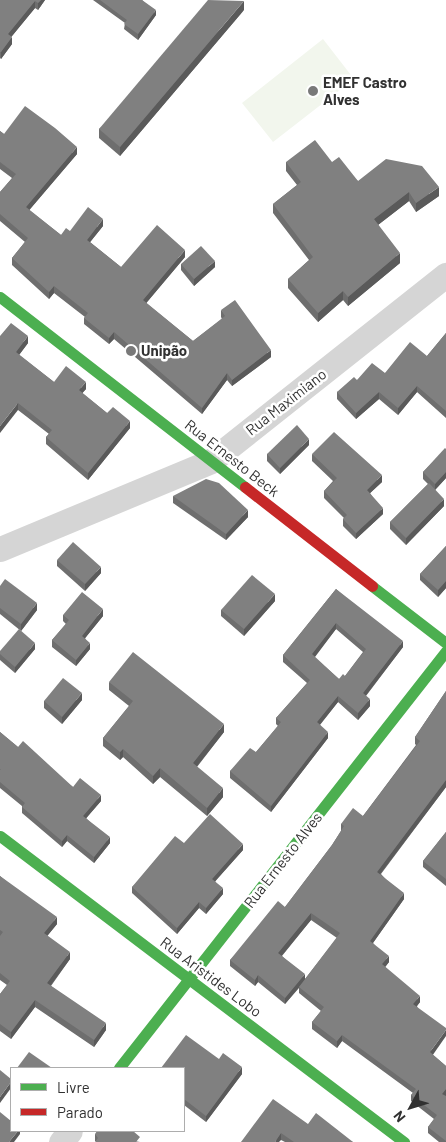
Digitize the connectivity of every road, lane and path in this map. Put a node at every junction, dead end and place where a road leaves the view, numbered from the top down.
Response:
1 (446, 275) edge
2 (0, 297) edge
3 (211, 461) junction
4 (0, 549) edge
5 (446, 644) edge
6 (446, 651) edge
7 (0, 836) edge
8 (190, 979) junction
9 (120, 1067) edge
10 (69, 1132) edge
11 (61, 1142) edge
12 (404, 1142) edge

1 - 3 street, Rua Maximiano
2 - 3 street, Rua Ernesto Beck
3 - 4 street, Rua Maximiano
3 - 5 street, Rua Ernesto Beck
6 - 8 street, Rua Ernesto Alves
7 - 8 street, Rua Aristides Lobo
8 - 9 street, Rua Ernesto Alves
8 - 12 street, Rua Aristides Lobo
10 - 11 street

